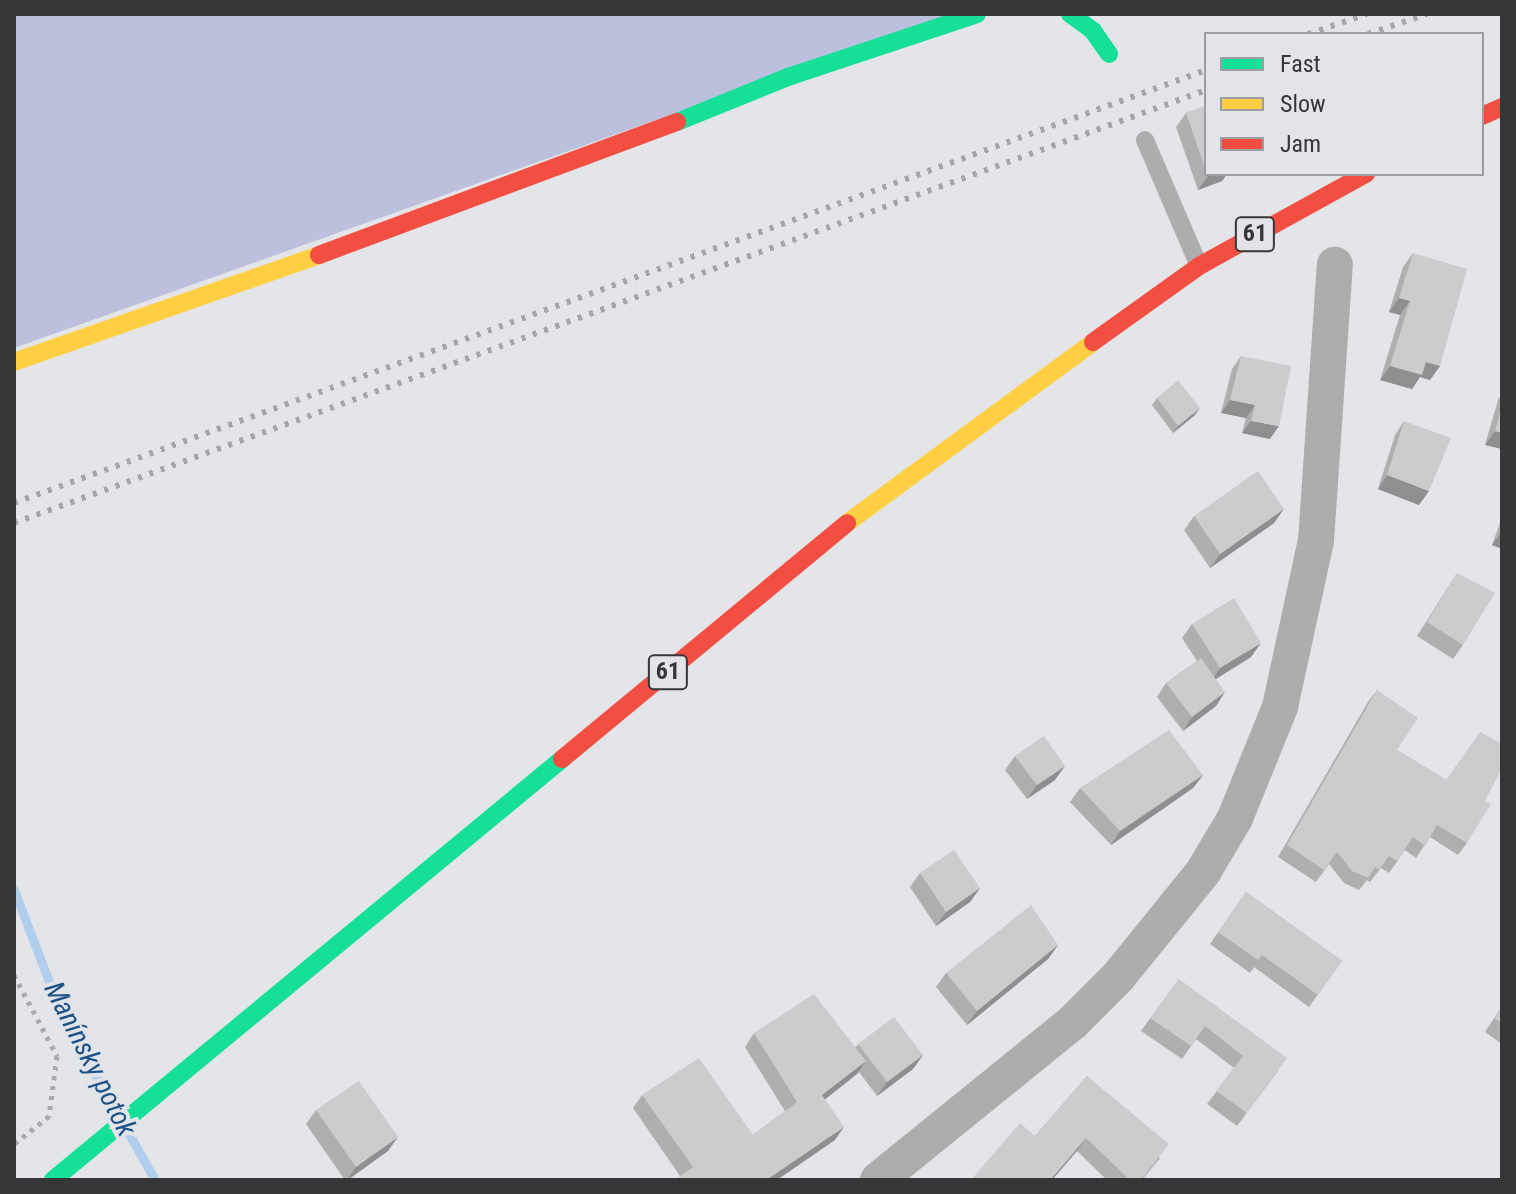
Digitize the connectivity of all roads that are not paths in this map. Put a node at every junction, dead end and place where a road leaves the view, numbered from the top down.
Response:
1 (977, 14) edge
2 (1070, 14) edge
3 (1109, 54) dead end
4 (1145, 140) dead end
5 (1362, 176) edge
6 (1335, 265) dead end
7 (1199, 266) junction
8 (14, 362) edge
9 (53, 1180) edge
10 (878, 1180) edge

1 - 8 main road
2 - 3 main road
4 - 7 lane
5 - 7 main road, 61
6 - 10 street
7 - 9 main road, 61

